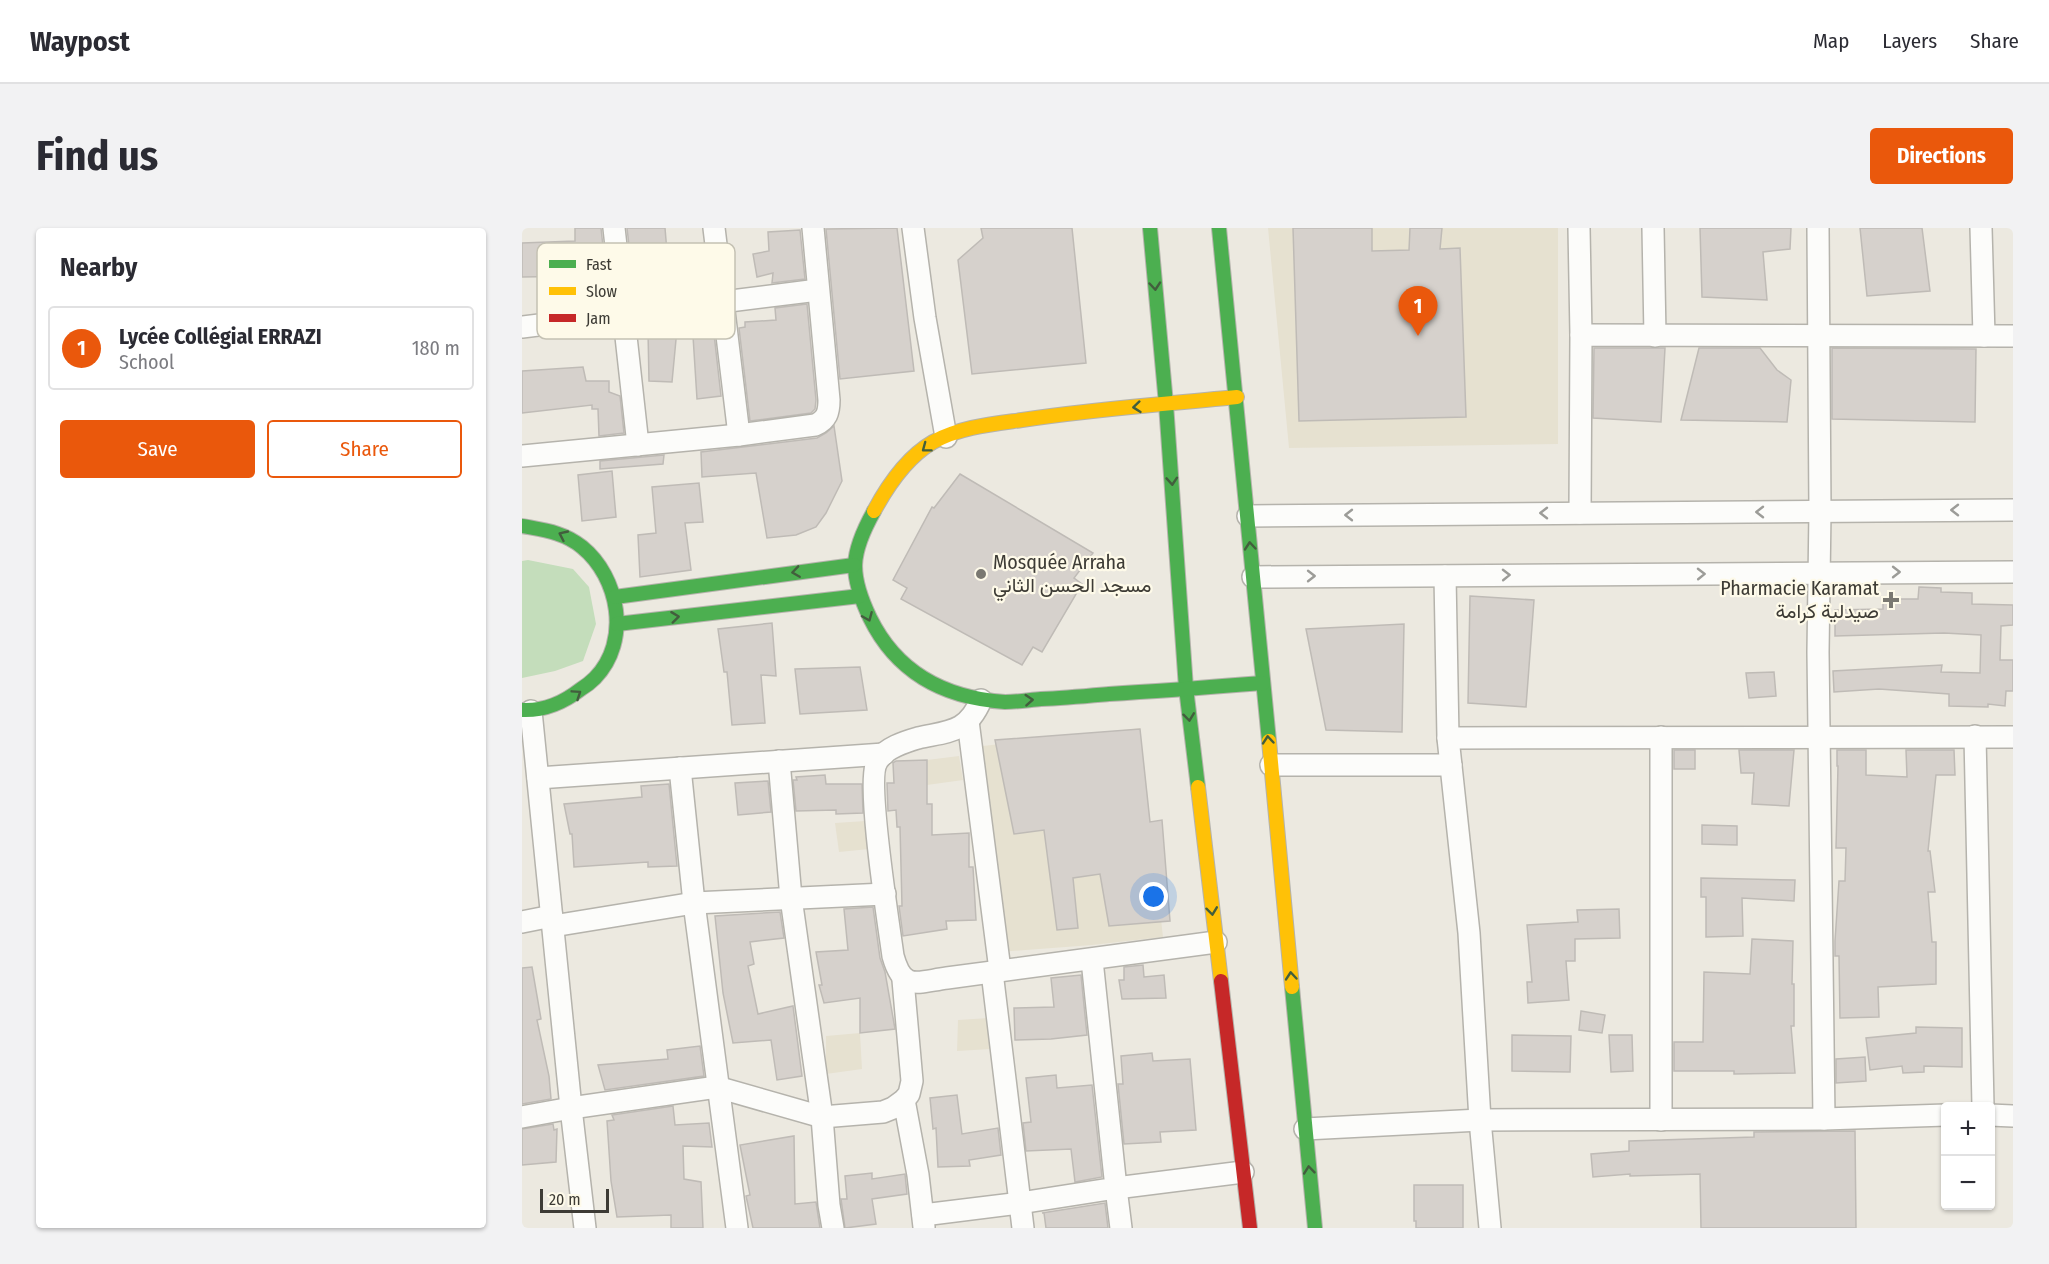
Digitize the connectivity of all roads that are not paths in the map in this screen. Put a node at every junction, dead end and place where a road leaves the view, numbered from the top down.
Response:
1 (614, 228) edge
2 (714, 228) edge
3 (813, 228) edge
4 (913, 228) edge
5 (1150, 228) edge
6 (1219, 228) edge
7 (1579, 228) edge
8 (1653, 228) edge
9 (1818, 228) edge
10 (1981, 228) edge
11 (616, 243) edge
12 (716, 243) edge
13 (818, 290) junction
14 (735, 300) edge
15 (537, 325) edge
16 (522, 327) edge
17 (1581, 335) junction
18 (1819, 335) junction
19 (1655, 336) junction
20 (1984, 336) junction
21 (2013, 336) edge
22 (626, 339) edge
23 (727, 339) edge
24 (1237, 397) junction
25 (1166, 404) junction
26 (739, 435) junction
27 (946, 437) junction
28 (638, 445) junction
29 (522, 456) edge
30 (2013, 510) edge
31 (1820, 512) junction
32 (1580, 513) junction
33 (1248, 516) junction
34 (522, 526) edge
35 (854, 564) junction
36 (2013, 572) edge
37 (1818, 573) junction
38 (1445, 576) junction
39 (1253, 577) junction
40 (860, 596) junction
41 (615, 597) junction
42 (617, 624) junction
43 (1263, 683) junction
44 (1186, 688) junction
45 (981, 700) junction
46 (526, 710) edge
47 (968, 721) junction
48 (1975, 736) junction
49 (2013, 736) edge
50 (1662, 737) junction
51 (1819, 737) junction
52 (1448, 738) junction
53 (884, 754) junction
54 (779, 761) junction
55 (1271, 765) junction
56 (1451, 765) junction
57 (681, 768) junction
58 (538, 778) junction
59 (885, 894) junction
60 (791, 898) junction
61 (694, 903) junction
62 (552, 921) junction
63 (522, 922) edge
64 (1216, 942) junction
65 (1092, 960) junction
66 (996, 971) junction
67 (903, 980) junction
68 (717, 1087) junction
69 (904, 1100) junction
70 (1983, 1102) edge
71 (571, 1108) junction
72 (1941, 1115) edge
73 (1995, 1115) edge
74 (2013, 1116) edge
75 (522, 1117) edge
76 (822, 1117) junction
77 (1824, 1119) junction
78 (1480, 1120) junction
79 (1661, 1120) junction
80 (1305, 1129) junction
81 (1243, 1172) junction
82 (1116, 1188) junction
83 (1020, 1203) junction
84 (924, 1222) edge
85 (585, 1228) edge
86 (737, 1228) edge
87 (833, 1228) edge
88 (1023, 1228) edge
89 (1121, 1228) edge
90 (1250, 1228) edge
91 (1315, 1228) edge
92 (1490, 1228) edge

1 - 11 street
2 - 12 street
3 - 13 street
4 - 27 street
5 -> 25 street
6 - 24 street
7 - 17 street
8 - 19 street
9 - 18 street
10 - 20 street
13 - 14 street
13 - 26 street
15 - 16 street
17 - 19 street
17 - 32 street
18 - 19 street
18 - 20 street
18 - 31 street
20 - 21 street
22 - 28 street
23 - 26 street
24 - 25 street
24 - 33 street
25 -> 27 street
25 -> 44 street
26 - 28 street
27 -> 35 street
28 - 29 street
30 -> 31 street
31 -> 32 street
31 - 37 street
32 -> 33 street
39 -> 33 street
41 -> 34 street
35 - 40 street
35 -> 41 street
37 -> 36 street
38 -> 37 street
37 - 51 street
39 -> 38 street
38 - 52 street
39 - 43 street
42 -> 40 street
40 -> 45 street
41 - 42 street
46 -> 42 street
43 - 44 street
55 -> 43 street
45 -> 44 street
44 -> 64 street
45 - 47 street
46 - 58 street
47 - 53 street
47 - 66 street
48 - 49 street
48 - 51 street
48 - 70 street
50 - 51 street
50 - 52 street
50 - 79 street
51 - 77 street
52 - 56 street
53 - 54 street
53 - 59 street
54 - 57 street
54 - 60 street
55 - 56 street
80 -> 55 street
56 - 78 street
57 - 58 street
57 - 61 street
58 - 62 street
59 - 60 street
59 - 67 street
60 - 61 street
60 - 76 street
61 - 62 street
61 - 68 street
62 - 63 street
62 - 71 street
64 - 65 street
64 - 81 street
65 - 66 street
65 - 82 street
66 - 67 street
66 - 83 street
67 - 69 street
68 - 71 street
68 - 76 street
68 - 86 street
69 - 76 street
69 - 84 street
71 - 75 street
71 - 85 street
72 - 77 street
73 - 74 street
76 - 87 street
77 - 79 street
78 - 79 street
78 - 80 street
78 - 92 street
91 -> 80 street
81 - 82 street
81 - 90 street
82 - 83 street
82 - 89 street
83 - 84 street
83 - 88 street

